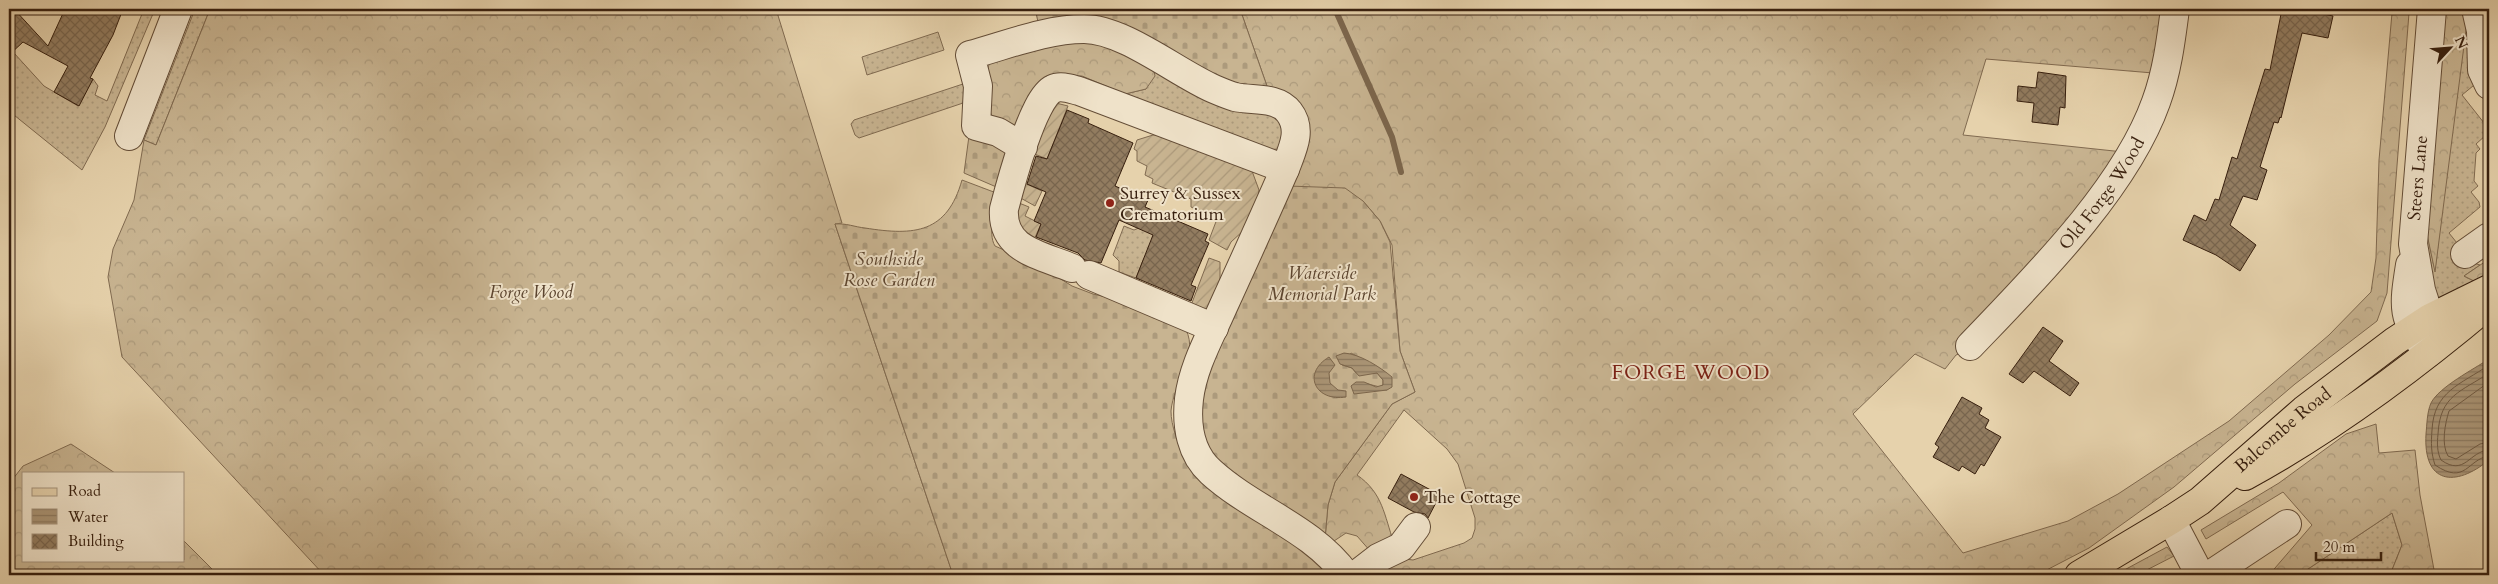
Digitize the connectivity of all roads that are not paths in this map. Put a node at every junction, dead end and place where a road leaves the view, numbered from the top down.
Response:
1 (178, 9) edge
2 (2175, 9) edge
3 (2432, 9) edge
4 (2476, 9) edge
5 (2489, 85) edge
6 (129, 136) dead end
7 (1023, 146) junction
8 (1285, 169) junction
9 (2489, 237) edge
10 (2465, 254) dead end
11 (2489, 289) edge
12 (2489, 304) edge
13 (2420, 324) junction
14 (1214, 328) junction
15 (1970, 346) dead end
16 (2436, 348) junction
17 (2200, 501) junction
18 (2172, 520) junction
19 (2287, 524) dead end
20 (1416, 526) dead end
21 (1346, 575) edge
22 (1356, 575) edge
23 (2079, 575) edge
24 (2200, 575) edge
25 (2210, 575) edge

1 - 6 street
2 - 15 street, Old Forge Wood
3 - 13 street, Steers Lane
4 - 5 street
7 - 8 street
7 - 8 street
7 - 14 street
8 - 14 street
9 - 10 street
11 - 13 main road, Balcombe Road
12 - 16 main road
13 - 16 street
13 - 17 main road, Balcombe Road
14 - 21 street
16 - 17 main road
17 - 18 main road, Balcombe Road
18 - 23 main road, Balcombe Road
18 - 24 street
19 - 25 street
20 - 22 street

